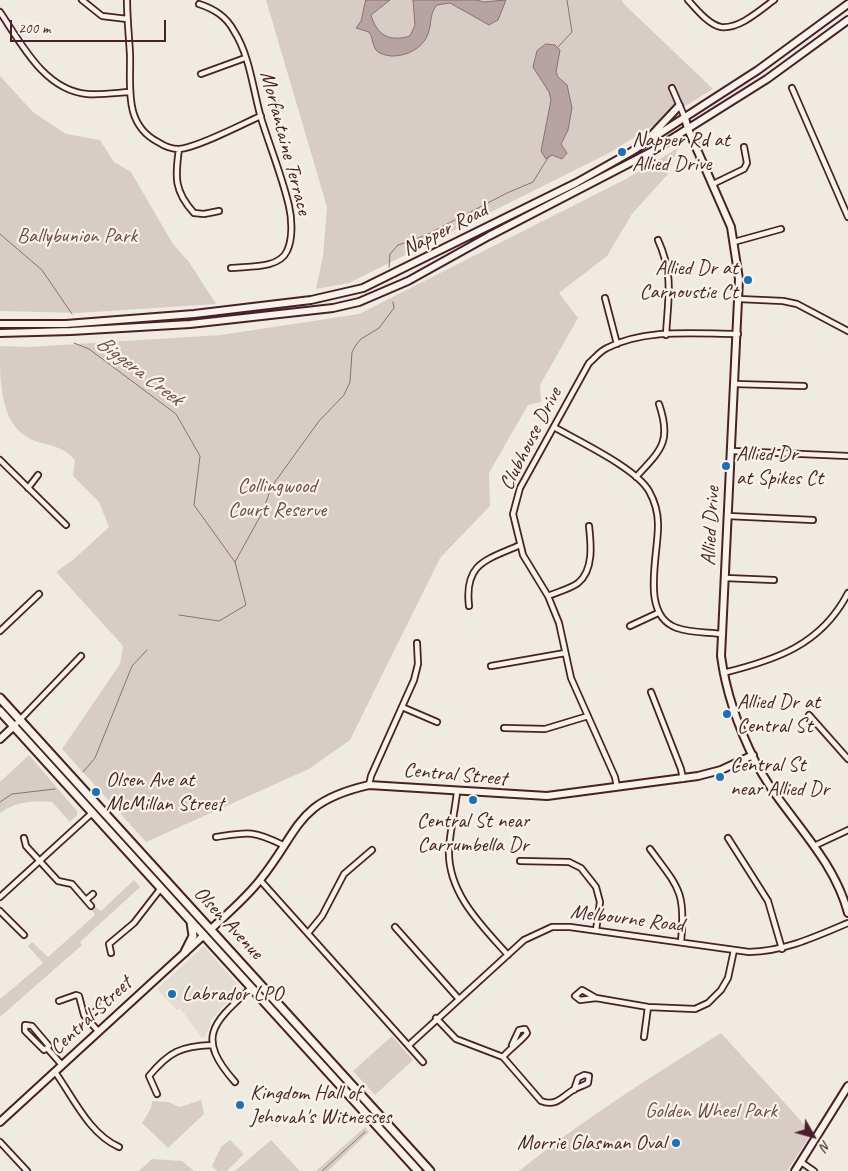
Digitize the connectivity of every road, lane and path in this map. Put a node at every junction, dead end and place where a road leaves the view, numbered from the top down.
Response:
1 (82, 0) edge
2 (127, 0) edge
3 (688, 0) edge
4 (774, 0) edge
5 (199, 4) dead end
6 (848, 4) edge
7 (0, 12) edge
8 (127, 19) junction
9 (848, 20) edge
10 (245, 58) junction
11 (201, 74) dead end
12 (672, 88) dead end
13 (792, 88) dead end
14 (129, 92) junction
15 (679, 106) junction
16 (261, 116) junction
17 (685, 118) junction
18 (688, 128) junction
19 (644, 144) junction
20 (744, 147) dead end
21 (179, 149) junction
22 (713, 184) junction
23 (220, 211) dead end
24 (848, 217) edge
25 (781, 229) dead end
26 (658, 240) dead end
27 (734, 242) junction
28 (231, 268) dead end
29 (605, 298) dead end
30 (739, 299) junction
31 (0, 324) edge
32 (848, 331) edge
33 (0, 333) edge
34 (738, 334) junction
35 (666, 335) junction
36 (617, 344) junction
37 (735, 384) junction
38 (804, 386) dead end
39 (659, 404) dead end
40 (554, 427) junction
41 (732, 451) junction
42 (848, 456) edge
43 (0, 460) edge
44 (38, 475) dead end
45 (636, 477) junction
46 (28, 488) junction
47 (728, 516) junction
48 (813, 520) dead end
49 (66, 525) dead end
50 (590, 526) dead end
51 (520, 545) junction
52 (725, 578) junction
53 (774, 580) dead end
54 (848, 593) edge
55 (39, 594) dead end
56 (548, 596) junction
57 (469, 606) dead end
58 (658, 613) junction
59 (630, 626) dead end
60 (0, 631) edge
61 (723, 634) junction
62 (417, 643) dead end
63 (565, 653) junction
64 (81, 656) dead end
65 (491, 666) dead end
66 (723, 673) junction
67 (651, 692) dead end
68 (0, 698) edge
69 (402, 707) junction
70 (0, 712) edge
71 (809, 715) dead end
72 (588, 716) junction
73 (21, 720) junction
74 (437, 722) dead end
75 (14, 726) junction
76 (504, 728) dead end
77 (0, 739) edge
78 (753, 755) junction
79 (848, 759) edge
80 (682, 779) junction
81 (369, 785) junction
82 (617, 788) junction
83 (457, 792) junction
84 (92, 813) junction
85 (848, 830) edge
86 (216, 837) dead end
87 (24, 838) dead end
88 (728, 838) dead end
89 (283, 845) junction
90 (814, 846) junction
91 (650, 849) dead end
92 (372, 850) dead end
93 (520, 861) dead end
94 (38, 862) junction
95 (260, 880) junction
96 (161, 888) junction
97 (93, 894) dead end
98 (0, 897) edge
99 (86, 900) junction
100 (91, 906) dead end
101 (0, 911) edge
102 (848, 913) edge
103 (192, 922) junction
104 (848, 924) edge
105 (395, 927) dead end
106 (211, 929) junction
107 (596, 930) junction
108 (308, 933) junction
109 (24, 935) dead end
110 (204, 935) junction
111 (681, 942) junction
112 (782, 949) junction
113 (734, 950) junction
114 (111, 952) dead end
115 (185, 952) junction
116 (508, 955) junction
117 (251, 988) junction
118 (458, 998) junction
119 (596, 998) dead end
120 (59, 1001) dead end
121 (103, 1005) dead end
122 (648, 1007) junction
123 (436, 1018) junction
124 (86, 1019) junction
125 (98, 1032) junction
126 (644, 1037) dead end
127 (212, 1045) junction
128 (409, 1045) junction
129 (512, 1045) dead end
130 (47, 1048) junction
131 (503, 1057) junction
132 (423, 1062) dead end
133 (62, 1065) junction
134 (55, 1072) junction
135 (235, 1082) dead end
136 (848, 1086) edge
137 (574, 1090) dead end
138 (157, 1094) dead end
139 (0, 1122) edge
140 (0, 1142) edge
141 (119, 1147) dead end
142 (801, 1162) junction
143 (27, 1171) edge
144 (418, 1171) edge
145 (430, 1171) edge
146 (795, 1171) edge
147 (814, 1171) edge

1 - 8 street
2 - 8 street
3 - 4 street
5 - 10 street, Morfantaine Terrace
6 - 17 main road, Napper Road
7 - 14 street
8 - 14 street
9 - 18 main road, Napper Road
10 - 11 street
10 - 16 street, Morfantaine Terrace
12 - 15 street
13 - 24 street
14 - 21 street
15 - 17 street
15 - 19 main road
16 - 21 street
16 - 28 street, Morfantaine Terrace
17 - 18 main road, Allied Drive
17 - 19 main road, Napper Road
18 - 22 main road, Allied Drive
18 - 33 main road, Napper Road
19 - 31 main road, Napper Road
20 - 22 street
21 - 23 street
22 - 27 main road, Allied Drive
25 - 27 street
26 - 35 street
27 - 30 main road, Allied Drive
29 - 36 street
30 - 32 street
30 - 34 main road, Allied Drive
34 - 35 street, Clubhouse Drive
34 - 37 main road, Allied Drive
35 - 36 street, Clubhouse Drive
36 - 40 street, Clubhouse Drive
37 - 38 street
37 - 41 main road, Allied Drive
39 - 45 street
40 - 45 street
40 - 51 street, Clubhouse Drive
41 - 42 street
41 - 47 main road, Allied Drive
43 - 46 street
44 - 46 street
45 - 58 street
46 - 49 street
47 - 48 street
47 - 52 main road, Allied Drive
50 - 56 street
51 - 56 street, Clubhouse Drive
51 - 57 street
52 - 53 street
52 - 61 main road, Allied Drive
54 - 66 street
55 - 60 street
56 - 63 street, Clubhouse Drive
58 - 59 street
58 - 61 street
61 - 66 main road, Allied Drive
62 - 69 street
63 - 65 street
63 - 72 street, Clubhouse Drive
64 - 73 street
66 - 78 main road, Allied Drive
67 - 80 street
68 - 73 main road, Olsen Avenue
69 - 74 street
69 - 81 street
70 - 75 main road, Olsen Avenue
71 - 79 street
72 - 76 street
72 - 82 street, Clubhouse Drive
73 - 75 street
73 - 106 main road, Olsen Avenue
75 - 77 main road
75 - 84 main road, Olsen Avenue
78 - 80 main road, Central Street
78 - 90 main road, Allied Drive
80 - 82 main road, Central Street
81 - 83 main road, Central Street
81 - 89 main road, Central Street
82 - 83 main road, Central Street
83 - 116 street
84 - 94 street
84 - 96 main road, Olsen Avenue
85 - 90 street
86 - 89 street
87 - 94 street
88 - 112 street
89 - 95 main road, Central Street
90 - 102 main road, Allied Drive
91 - 111 street
92 - 108 street
93 - 107 street
94 - 98 street
94 - 99 street
95 - 106 main road, Central Street
95 - 108 street
96 - 103 main road, Olsen Avenue
96 - 114 street
97 - 99 street
99 - 100 street
101 - 109 street
103 - 110 main road, Olsen Avenue
103 - 115 main road
104 - 112 street, Melbourne Road
105 - 118 street
106 - 110 main road
106 - 145 main road, Olsen Avenue
107 - 111 street, Melbourne Road
107 - 116 street, Melbourne Road
108 - 128 street
110 - 115 main road, Central Street
110 - 117 main road, Olsen Avenue
111 - 113 street, Melbourne Road
112 - 113 street, Melbourne Road
113 - 122 street
115 - 125 main road, Central Street
116 - 118 street, Melbourne Road
117 - 127 street
117 - 144 main road, Olsen Avenue
118 - 123 street, Melbourne Road
119 - 122 street
120 - 124 street
121 - 124 street
122 - 126 street
123 - 128 street, Melbourne Road
123 - 131 street
124 - 125 street
125 - 133 main road, Central Street
127 - 135 street
127 - 138 street
128 - 132 street
129 - 131 street
130 - 130 street
130 - 133 street
131 - 137 street
133 - 134 main road, Central Street
134 - 139 main road, Central Street
134 - 141 street
136 - 142 main road
140 - 143 street
142 - 146 main road
142 - 147 street

